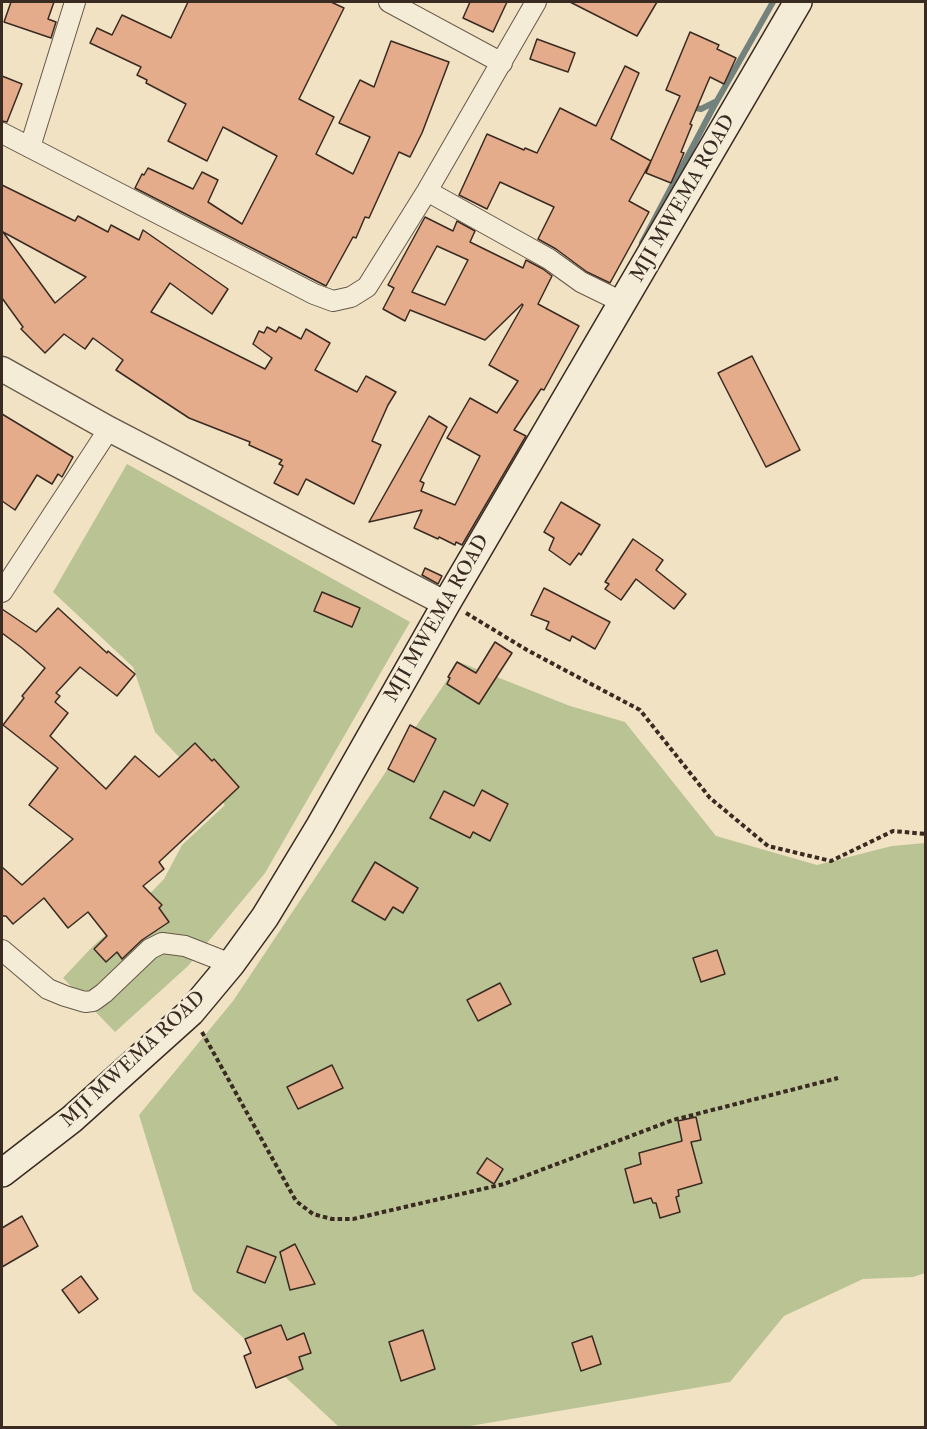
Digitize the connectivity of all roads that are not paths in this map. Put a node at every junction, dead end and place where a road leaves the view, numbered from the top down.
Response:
1 (75, 2) edge
2 (389, 2) edge
3 (536, 2) edge
4 (798, 2) edge
5 (502, 63) junction
6 (2, 133) edge
7 (30, 147) junction
8 (427, 191) junction
9 (624, 303) junction
10 (2, 369) edge
11 (109, 429) junction
12 (2, 592) edge
13 (446, 604) junction
14 (2, 950) edge
15 (231, 964) junction
16 (2, 1173) edge

1 - 7 street
2 - 5 street
3 - 5 street
4 - 9 main road, MJI MWEMA ROAD
5 - 8 street
6 - 7 street
7 - 8 street
8 - 9 street
9 - 13 main road, MJI MWEMA ROAD
10 - 11 street
11 - 12 street
11 - 13 street
13 - 15 main road, MJI MWEMA ROAD
14 - 15 street
15 - 16 main road, MJI MWEMA ROAD

